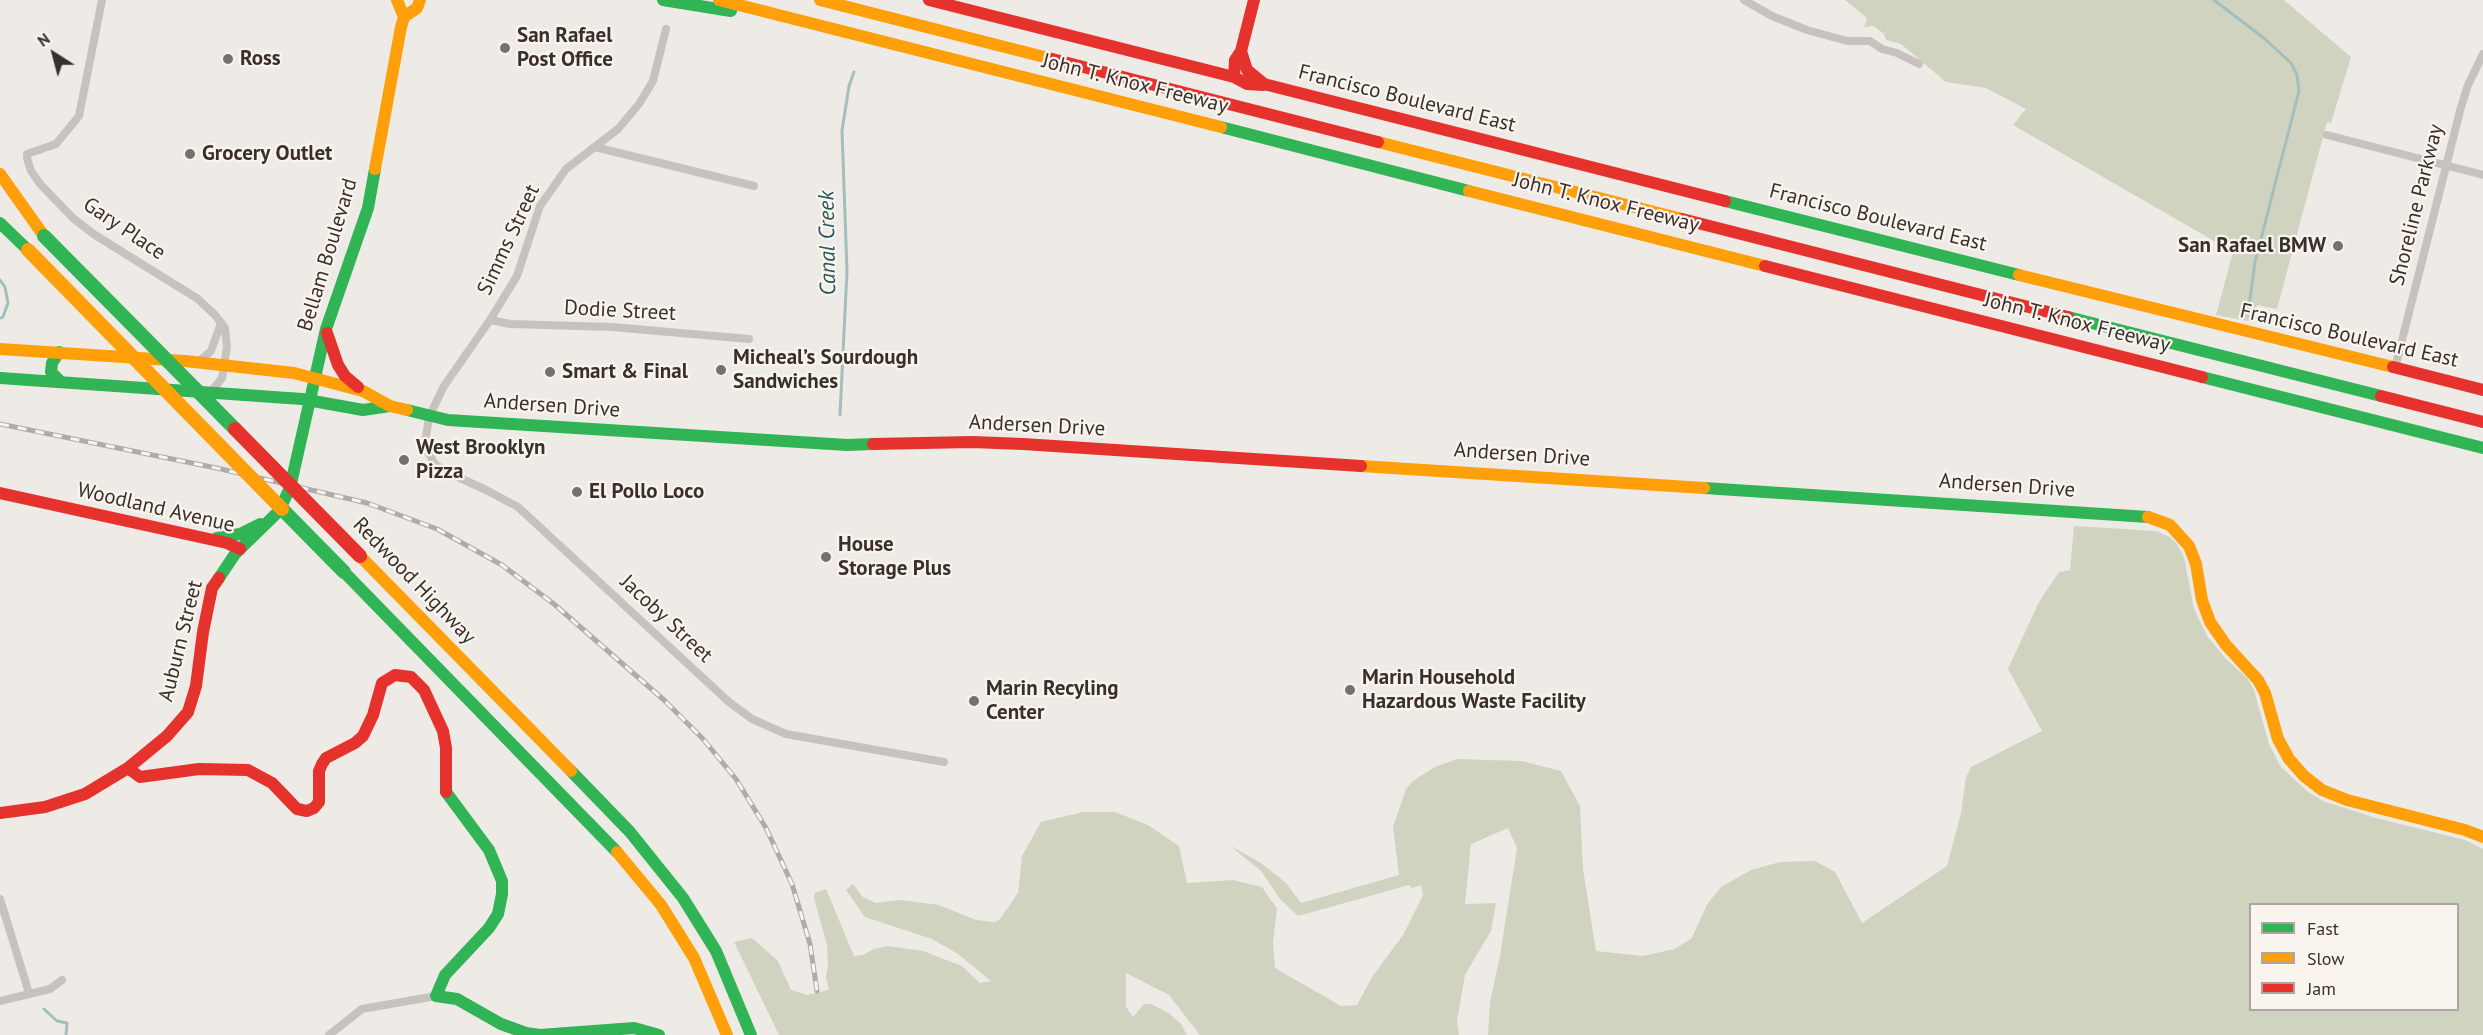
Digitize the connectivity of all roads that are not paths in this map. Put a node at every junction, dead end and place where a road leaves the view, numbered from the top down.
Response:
1 (102, 0) edge
2 (397, 0) edge
3 (420, 0) edge
4 (663, 0) edge
5 (719, 0) edge
6 (820, 0) edge
7 (852, 0) edge
8 (929, 0) edge
9 (1254, 0) edge
10 (1744, 0) edge
11 (404, 17) junction
12 (928, 28) junction
13 (666, 29) dead end
14 (834, 29) junction
15 (1241, 51) junction
16 (2483, 54) edge
17 (1919, 64) dead end
18 (1234, 77) junction
19 (1264, 84) junction
20 (2327, 135) dead end
21 (595, 147) junction
22 (2446, 165) junction
23 (0, 174) edge
24 (2483, 175) edge
25 (754, 186) dead end
26 (0, 190) edge
27 (0, 223) edge
28 (44, 236) junction
29 (490, 320) junction
30 (221, 322) junction
31 (326, 329) junction
32 (749, 339) dead end
33 (0, 349) edge
34 (59, 352) junction
35 (198, 362) junction
36 (225, 365) junction
37 (2395, 368) junction
38 (315, 377) junction
39 (0, 378) edge
40 (61, 382) junction
41 (2483, 390) edge
42 (363, 391) junction
43 (211, 392) junction
44 (310, 400) junction
45 (390, 406) junction
46 (429, 417) junction
47 (2483, 422) edge
48 (2483, 448) edge
49 (0, 493) edge
50 (272, 519) junction
51 (204, 538) junction
52 (240, 549) junction
53 (944, 762) dead end
54 (128, 768) junction
55 (0, 813) edge
56 (2483, 837) edge
57 (0, 899) edge
58 (62, 980) dead end
59 (29, 993) junction
60 (436, 996) junction
61 (0, 1001) edge
62 (329, 1035) edge
63 (659, 1035) edge
64 (727, 1035) edge
65 (751, 1035) edge

1 - 30 street, Gary Place
2 - 11 main road
3 - 11 main road, Bellam Boulevard
4 - 14 main road
5 - 14 main road, John T. Knox Freeway
6 - 12 main road
7 - 12 main road
8 - 18 main road, Francisco Boulevard East
9 - 15 main road
10 - 17 street
11 - 31 main road, Bellam Boulevard
12 - 47 main road, John T. Knox Freeway
13 - 21 street, Simms Street
14 - 48 main road, John T. Knox Freeway
15 - 18 main road
15 - 19 main road, Francisco Boulevard East
16 - 22 street, Shoreline Parkway
18 - 19 main road, Francisco Boulevard East
19 - 37 main road, Francisco Boulevard East
20 - 22 street
21 - 25 street
21 - 29 street, Simms Street
22 - 24 street
22 - 37 street, Shoreline Parkway
23 - 28 main road
26 - 28 main road, Redwood Highway
27 - 64 main road, Redwood Highway, bridge
28 - 65 main road, Redwood Highway, bridge
29 - 32 street, Dodie Street
29 - 46 street, Simms Street
30 - 35 street
30 - 36 street
31 - 38 main road, Bellam Boulevard
31 - 42 main road
33 - 34 main road, Andersen Drive
34 - 35 main road, Andersen Drive
34 - 40 main road
35 - 36 main road, Andersen Drive
36 - 38 main road, Andersen Drive
36 - 43 street
37 - 41 main road, Francisco Boulevard East
38 - 42 main road, Andersen Drive
38 - 44 main road, Bellam Boulevard
39 - 40 main road, Andersen Drive
40 - 43 main road, Andersen Drive
42 - 45 main road, Andersen Drive
43 - 44 main road, Andersen Drive
44 - 45 main road, Andersen Drive
44 - 50 main road, Woodland Avenue
45 - 46 main road, Andersen Drive
46 - 53 street, Jacoby Street
46 - 56 main road, Andersen Drive
49 - 51 main road, Woodland Avenue
50 - 51 main road
50 - 52 main road, Woodland Avenue
51 - 52 main road, Woodland Avenue
52 - 54 main road, Auburn Street
54 - 55 main road, Auburn Street
54 - 60 main road
57 - 59 street
58 - 59 street
59 - 61 street
60 - 62 street
60 - 63 main road

